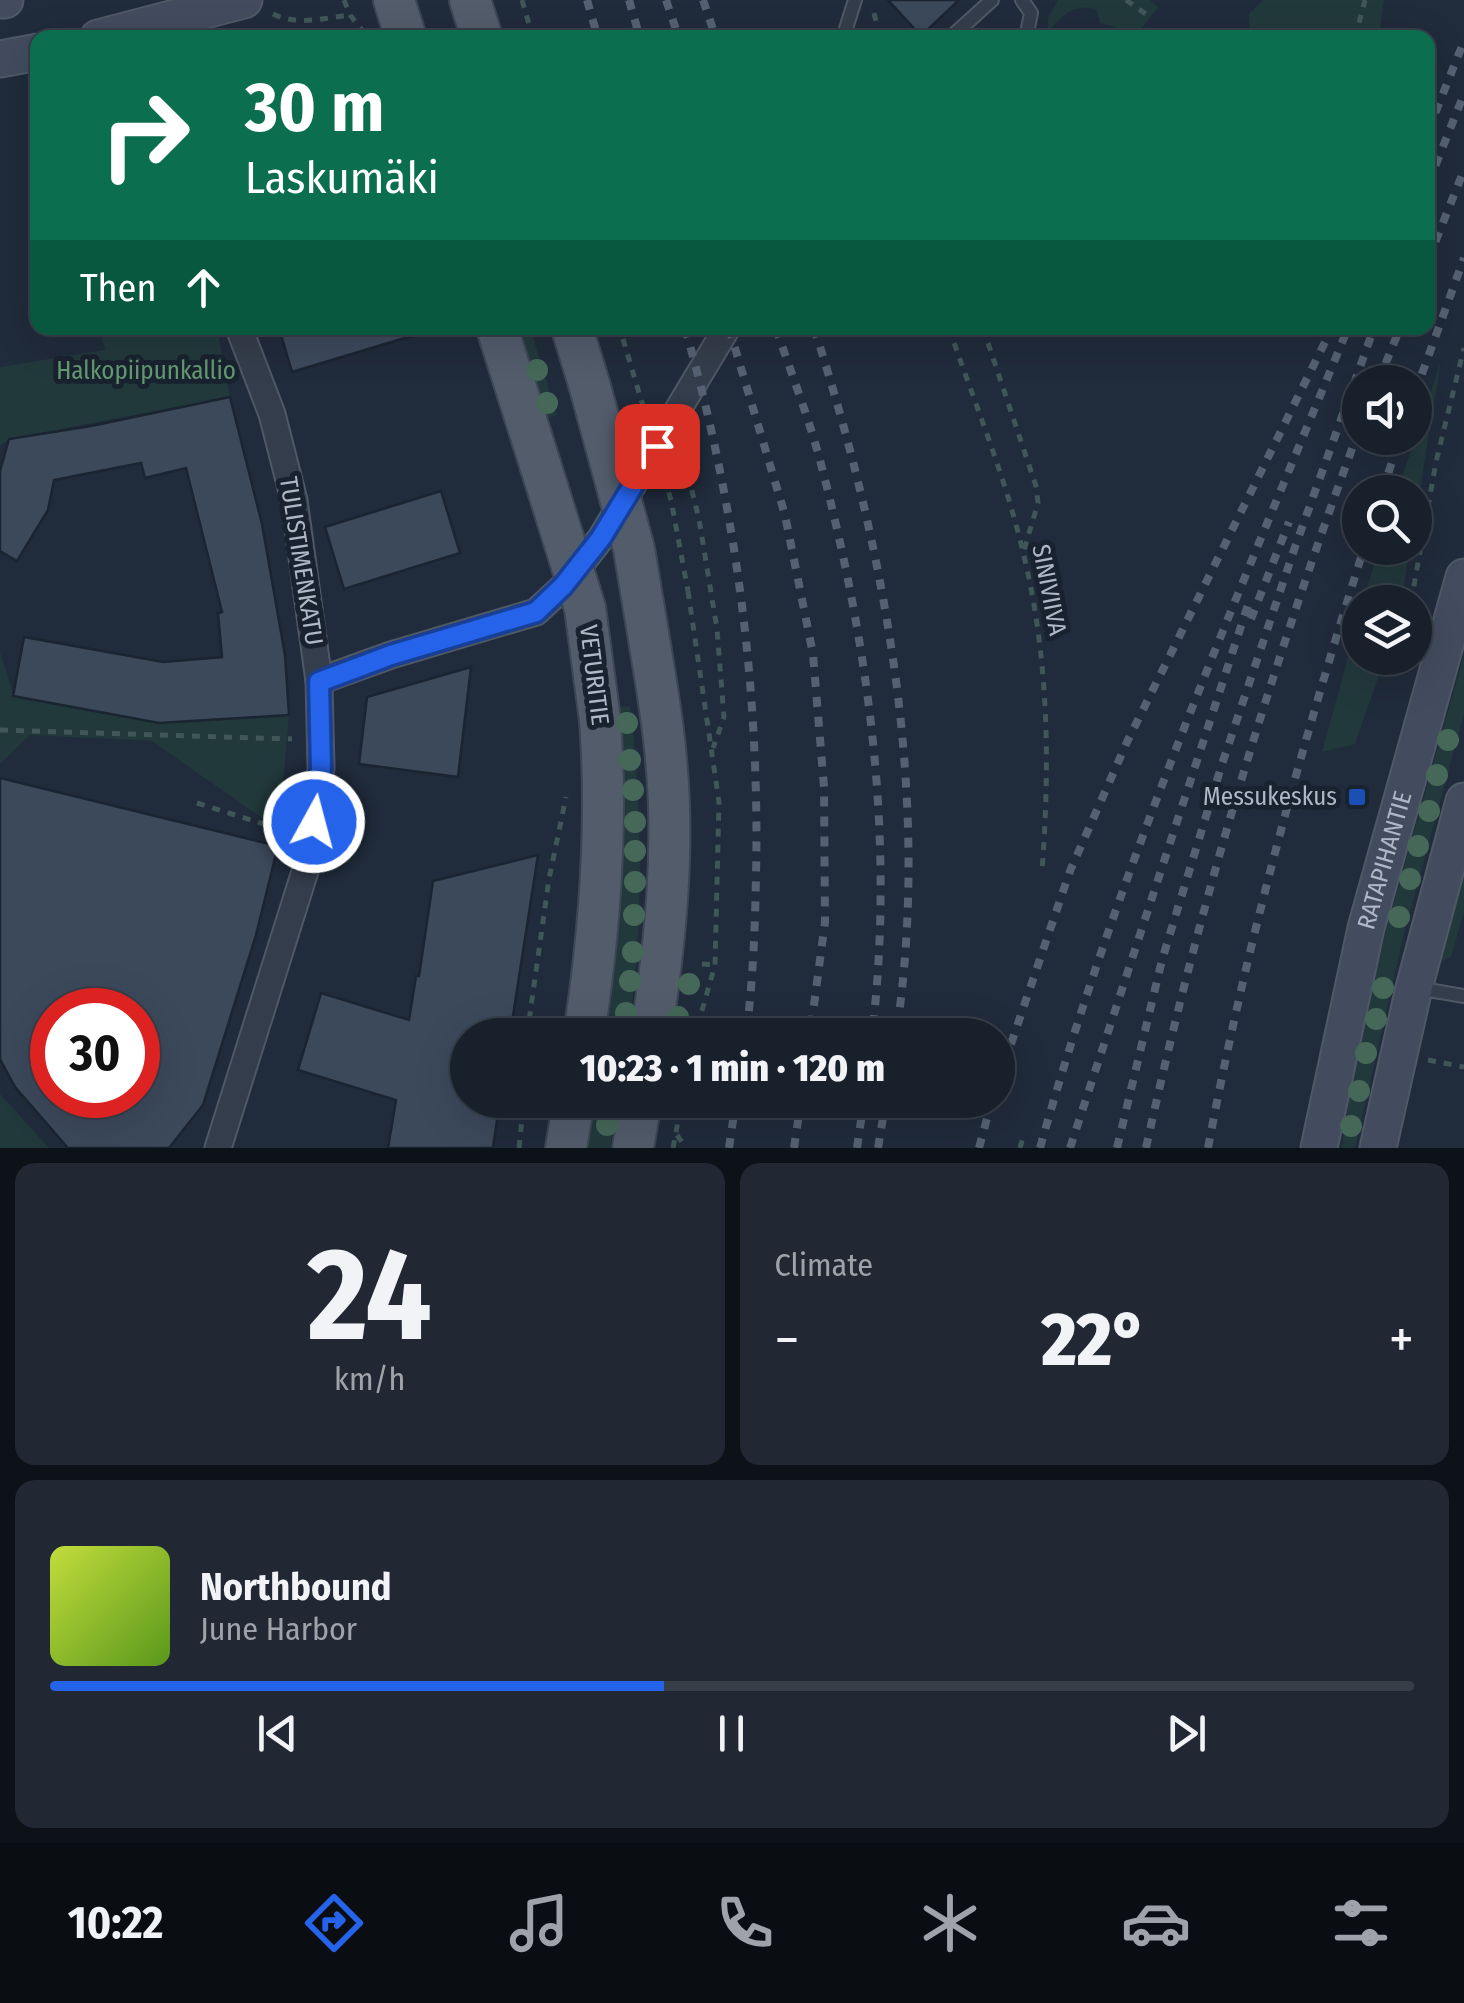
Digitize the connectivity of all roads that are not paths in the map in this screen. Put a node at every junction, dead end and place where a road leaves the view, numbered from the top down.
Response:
1 (244, 0) edge
2 (394, 0) edge
3 (470, 0) edge
4 (855, 0) edge
5 (992, 0) edge
6 (1022, 0) edge
7 (129, 30) edge
8 (403, 30) edge
9 (479, 30) edge
10 (846, 30) edge
11 (959, 30) edge
12 (1027, 30) edge
13 (30, 53) edge
14 (0, 59) edge
15 (242, 335) edge
16 (499, 335) edge
17 (574, 335) edge
18 (723, 335) edge
19 (1464, 577) edge
20 (319, 682) junction
21 (1464, 802) edge
22 (1414, 988) junction
23 (1464, 996) edge
24 (586, 1018) edge
25 (653, 1018) edge
26 (571, 1118) edge
27 (218, 1148) edge
28 (566, 1148) edge
29 (1319, 1148) edge
30 (1378, 1148) edge

1 - 7 main road
2 - 8 main road
3 - 9 main road
4 - 10 lane
5 - 11 lane
6 - 12 lane
13 - 14 main road
15 - 20 street, TULISTIMENKATU
16 - 24 main road, VETURITIE, bridge
17 - 25 main road, bridge
18 - 20 street
19 - 29 main road, RATAPIHANTIE
20 - 27 street, TULISTIMENKATU
21 - 22 main road
22 - 23 lane
22 - 30 main road
26 - 28 main road

